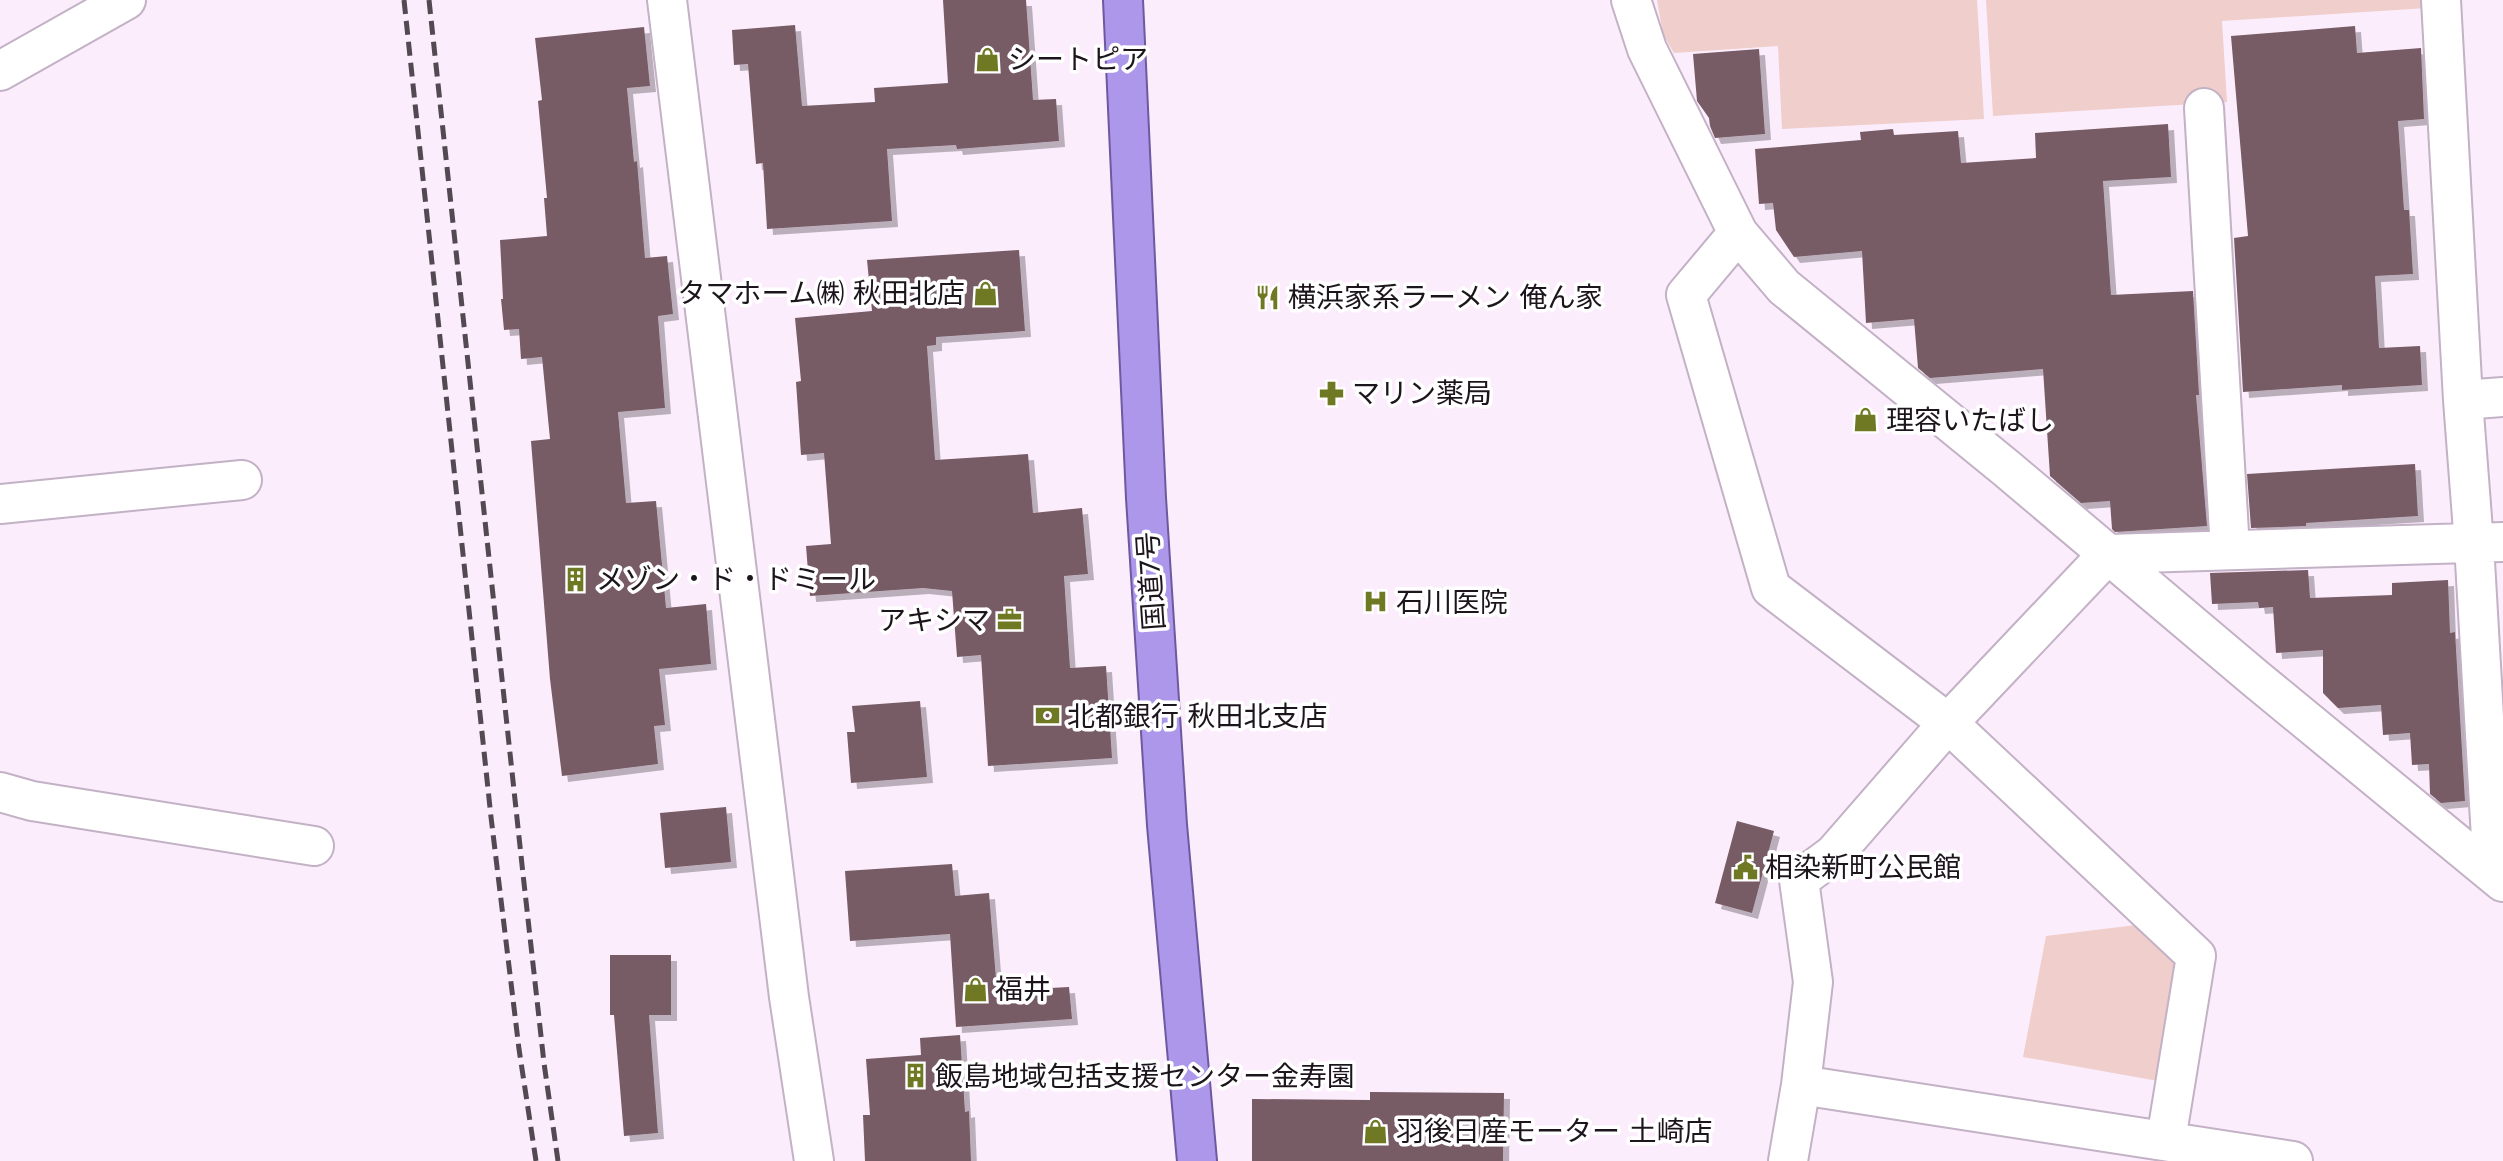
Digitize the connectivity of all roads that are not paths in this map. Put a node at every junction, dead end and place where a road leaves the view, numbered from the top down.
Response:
1 (126, 0) edge
2 (667, 0) edge
3 (1123, 0) edge
4 (1631, 0) edge
5 (2441, 0) edge
6 (0, 71) edge
7 (2204, 108) dead end
8 (1738, 233) junction
9 (2503, 397) edge
10 (2462, 400) junction
11 (242, 480) dead end
12 (0, 505) edge
13 (2489, 543) edge
14 (2230, 550) junction
15 (2108, 554) junction
16 (1948, 723) junction
17 (2494, 730) edge
18 (0, 792) edge
19 (314, 846) dead end
20 (2498, 878) edge
21 (1801, 1085) junction
22 (2166, 1140) junction
23 (814, 1161) edge
24 (1197, 1161) edge
25 (1788, 1161) edge
26 (2293, 1161) edge

1 - 6 street
2 - 23 street
3 - 24 highway, 国道7号
4 - 8 street
5 - 10 street
7 - 14 street
8 - 15 street
8 - 16 street
9 - 10 street
10 - 13 street
11 - 12 street
13 - 14 street
13 - 17 street
14 - 15 street
15 - 16 street
15 - 20 street
16 - 21 street
16 - 22 street
17 - 20 street
18 - 19 street
21 - 22 street
21 - 25 street
22 - 26 street

